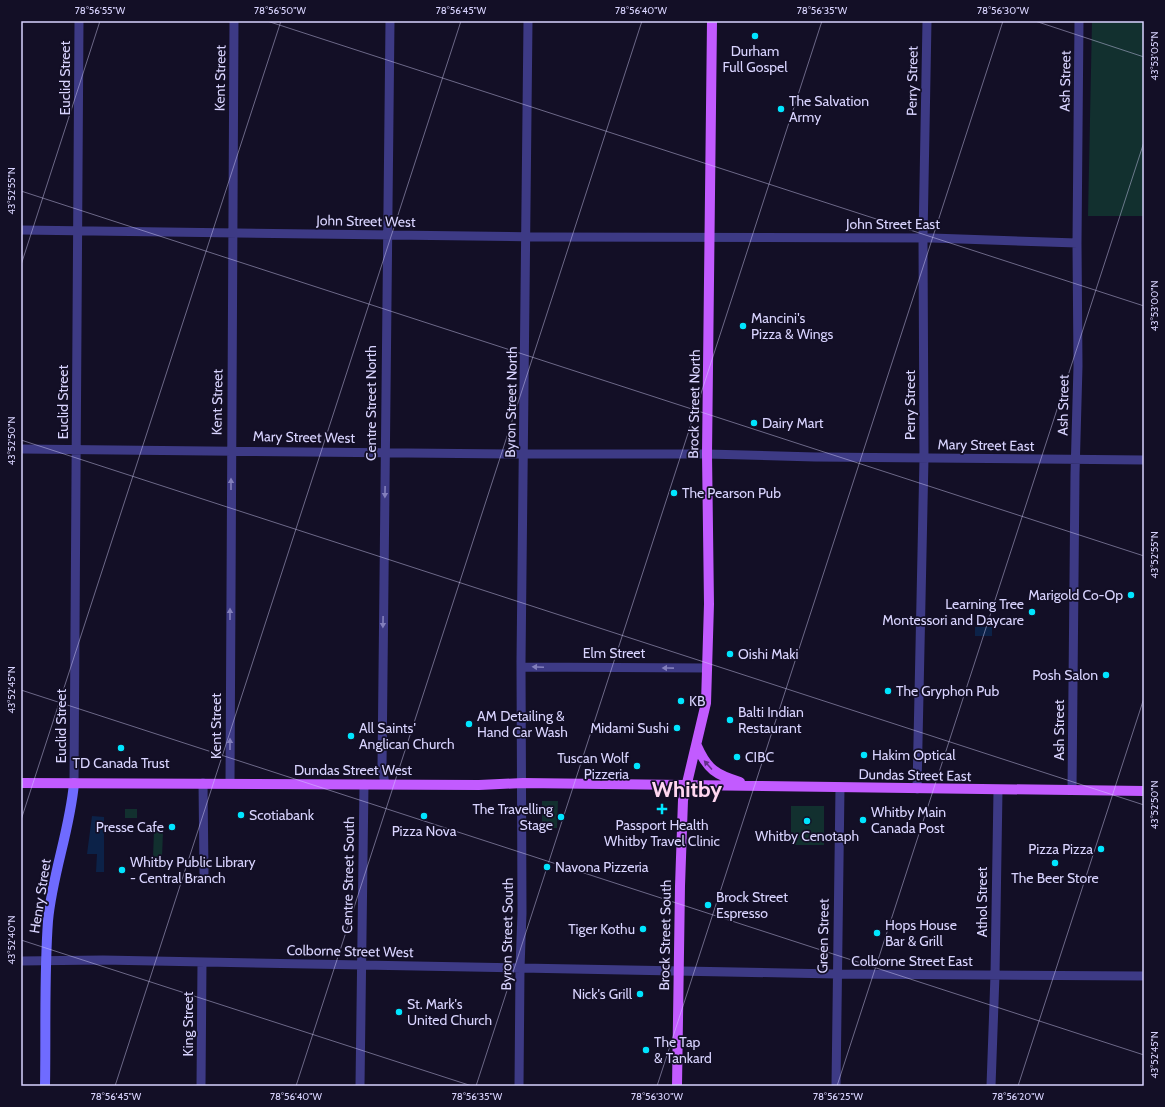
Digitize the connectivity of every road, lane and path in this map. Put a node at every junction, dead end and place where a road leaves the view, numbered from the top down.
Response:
1 (79, 21) edge
2 (234, 21) edge
3 (390, 21) edge
4 (528, 21) edge
5 (712, 21) edge
6 (927, 21) edge
7 (1079, 21) edge
8 (21, 230) edge
9 (77, 231) junction
10 (233, 233) junction
11 (386, 235) junction
12 (527, 237) junction
13 (923, 238) junction
14 (710, 239) junction
15 (1077, 243) junction
16 (21, 449) edge
17 (77, 450) junction
18 (231, 450) junction
19 (385, 453) junction
20 (525, 454) junction
21 (707, 454) junction
22 (924, 458) junction
23 (1076, 460) junction
24 (1144, 460) edge
25 (521, 667) junction
26 (706, 668) junction
27 (697, 746) junction
28 (21, 783) edge
29 (203, 783) junction
30 (230, 783) junction
31 (523, 783) junction
32 (74, 784) junction
33 (364, 784) junction
34 (385, 784) junction
35 (685, 785) junction
36 (752, 786) junction
37 (840, 788) junction
38 (917, 788) junction
39 (998, 790) junction
40 (1072, 790) junction
41 (1144, 791) edge
42 (204, 873) dead end
43 (21, 961) edge
44 (47, 962) junction
45 (202, 962) junction
46 (361, 966) junction
47 (520, 968) junction
48 (679, 970) junction
49 (836, 974) junction
50 (995, 975) junction
51 (1144, 976) edge
52 (45, 1086) edge
53 (201, 1086) edge
54 (360, 1086) edge
55 (519, 1086) edge
56 (677, 1086) edge
57 (836, 1086) edge
58 (991, 1086) edge

1 - 9 street, Euclid Street
2 - 10 street, Kent Street
3 - 11 street, Centre Street North
4 - 12 street, Byron Street North
5 - 14 main road, Brock Street North
6 - 13 street, Perry Street
7 - 15 street, Ash Street
8 - 9 street, John Street West
9 - 10 street, John Street West
9 - 17 street, Euclid Street
10 - 11 street, John Street West
10 - 18 street, Kent Street
11 - 12 street, John Street West
11 - 19 street, Centre Street North
12 - 14 street, John Street West
12 - 20 street, Byron Street North
13 - 14 street, John Street East
13 - 15 street, John Street East
13 - 22 street, Perry Street
14 - 21 main road, Brock Street North
15 - 23 street, Ash Street
16 - 17 street, Mary Street West
17 - 18 street, Mary Street West
17 - 32 street, Euclid Street
18 - 19 street, Mary Street West
30 -> 18 street, Kent Street
19 - 20 street, Mary Street West
19 -> 34 street, Centre Street North
20 - 21 street, Mary Street West
20 - 25 street, Byron Street North
21 - 22 street, Mary Street East
21 - 26 main road, Brock Street North
22 - 23 street, Mary Street East
22 - 38 street, Perry Street
23 - 24 street, Mary Street East
23 - 40 street, Ash Street
26 -> 25 street, Elm Street
25 - 31 street, Byron Street North
26 - 27 main road, Brock Street North
27 - 35 main road, Brock Street North
36 -> 27 main road
28 - 32 main road, Dundas Street West
29 - 30 main road, Dundas Street West
29 - 32 main road, Dundas Street West
29 - 42 street
30 - 33 main road, Dundas Street West
31 - 34 main road, Dundas Street West
31 - 35 main road, Dundas Street West
31 - 47 street, Byron Street South
32 - 44 main road, Henry Street
33 - 34 main road, Dundas Street West
33 - 46 street, Centre Street South
35 - 36 main road, Dundas Street East
35 - 48 main road, Brock Street South
36 - 37 main road, Dundas Street East
37 - 38 main road, Dundas Street East
37 - 49 street, Green Street
38 - 39 main road, Dundas Street East
39 - 40 main road, Dundas Street East
39 - 50 street, Athol Street
40 - 41 main road, Dundas Street East
43 - 44 street, Colborne Street West
44 - 45 street, Colborne Street West
44 - 52 main road, Henry Street
45 - 46 street, Colborne Street West
45 - 53 street, King Street
46 - 47 street, Colborne Street West
46 - 54 street, Centre Street South
47 - 48 street, Colborne Street West
47 - 55 street, Byron Street South
48 - 49 street, Colborne Street East
48 - 56 main road, Brock Street South
49 - 50 street, Colborne Street East
49 - 57 street, Green Street
50 - 51 street, Colborne Street East
50 - 58 street, Athol Street

